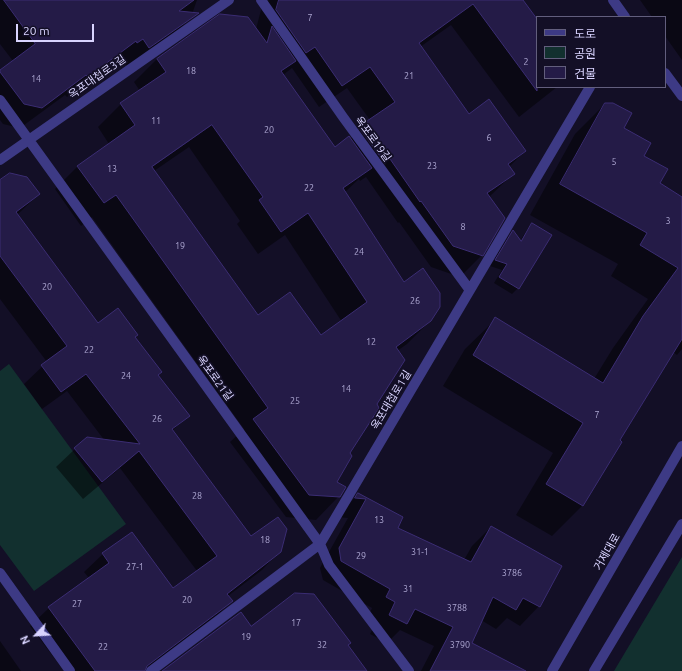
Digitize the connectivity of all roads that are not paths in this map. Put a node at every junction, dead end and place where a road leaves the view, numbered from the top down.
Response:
1 (229, 0) edge
2 (261, 0) edge
3 (613, 0) edge
4 (624, 16) edge
5 (666, 74) edge
6 (589, 88) edge
7 (682, 96) edge
8 (0, 100) edge
9 (29, 140) junction
10 (0, 160) edge
11 (469, 289) junction
12 (682, 446) edge
13 (682, 524) edge
14 (320, 544) junction
15 (0, 573) edge
16 (70, 671) edge
17 (151, 671) edge
18 (409, 671) edge
19 (552, 671) edge
20 (594, 671) edge

1 - 9 street, 옥포대첩로3길
2 - 11 street, 옥포로19길
3 - 4 street
5 - 7 street
6 - 11 street, 옥포대첩로1길
8 - 9 street, 옥포로21길
9 - 10 street, 옥포대첩로3길
9 - 14 street, 옥포로21길
11 - 14 street, 옥포대첩로1길
12 - 19 street, 거제대로
13 - 20 street
14 - 17 street, 옥포대첩로1길
14 - 18 street, 옥포로21길
15 - 16 street

